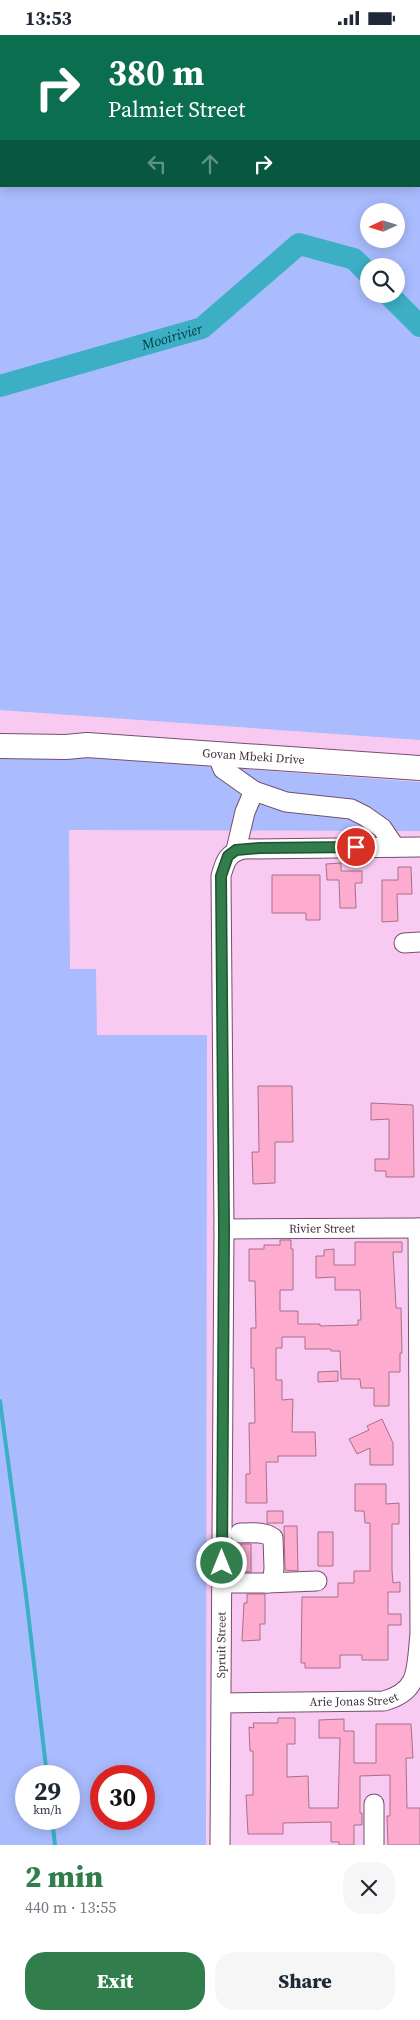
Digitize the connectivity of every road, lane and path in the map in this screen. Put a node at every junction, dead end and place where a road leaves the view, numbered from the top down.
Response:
1 (0, 732) edge
2 (87, 745) junction
3 (0, 746) edge
4 (217, 754) junction
5 (420, 768) edge
6 (254, 791) junction
7 (394, 847) junction
8 (420, 847) edge
9 (236, 850) junction
10 (224, 1229) junction
11 (419, 1229) edge
12 (240, 1533) dead end
13 (317, 1581) dead end
14 (222, 1583) junction
15 (267, 1583) junction
16 (222, 1703) junction
17 (374, 1804) dead end
18 (220, 1845) edge
19 (374, 1845) edge

1 - 2 main road, Govan Mbeki Drive
2 - 3 main road, Govan Mbeki Drive
2 - 4 main road, Govan Mbeki Drive
4 - 5 main road, Govan Mbeki Drive
4 - 6 street
6 - 7 street
6 - 9 street, Spruit Street
7 - 8 street
7 - 9 street
9 - 10 street, Spruit Street
10 - 11 street, Rivier Street
10 - 14 street, Spruit Street
11 - 16 street, Arie Jonas Street
12 - 15 street
13 - 15 street
14 - 15 street
14 - 16 street, Spruit Street
16 - 18 street, Spruit Street
17 - 19 street

